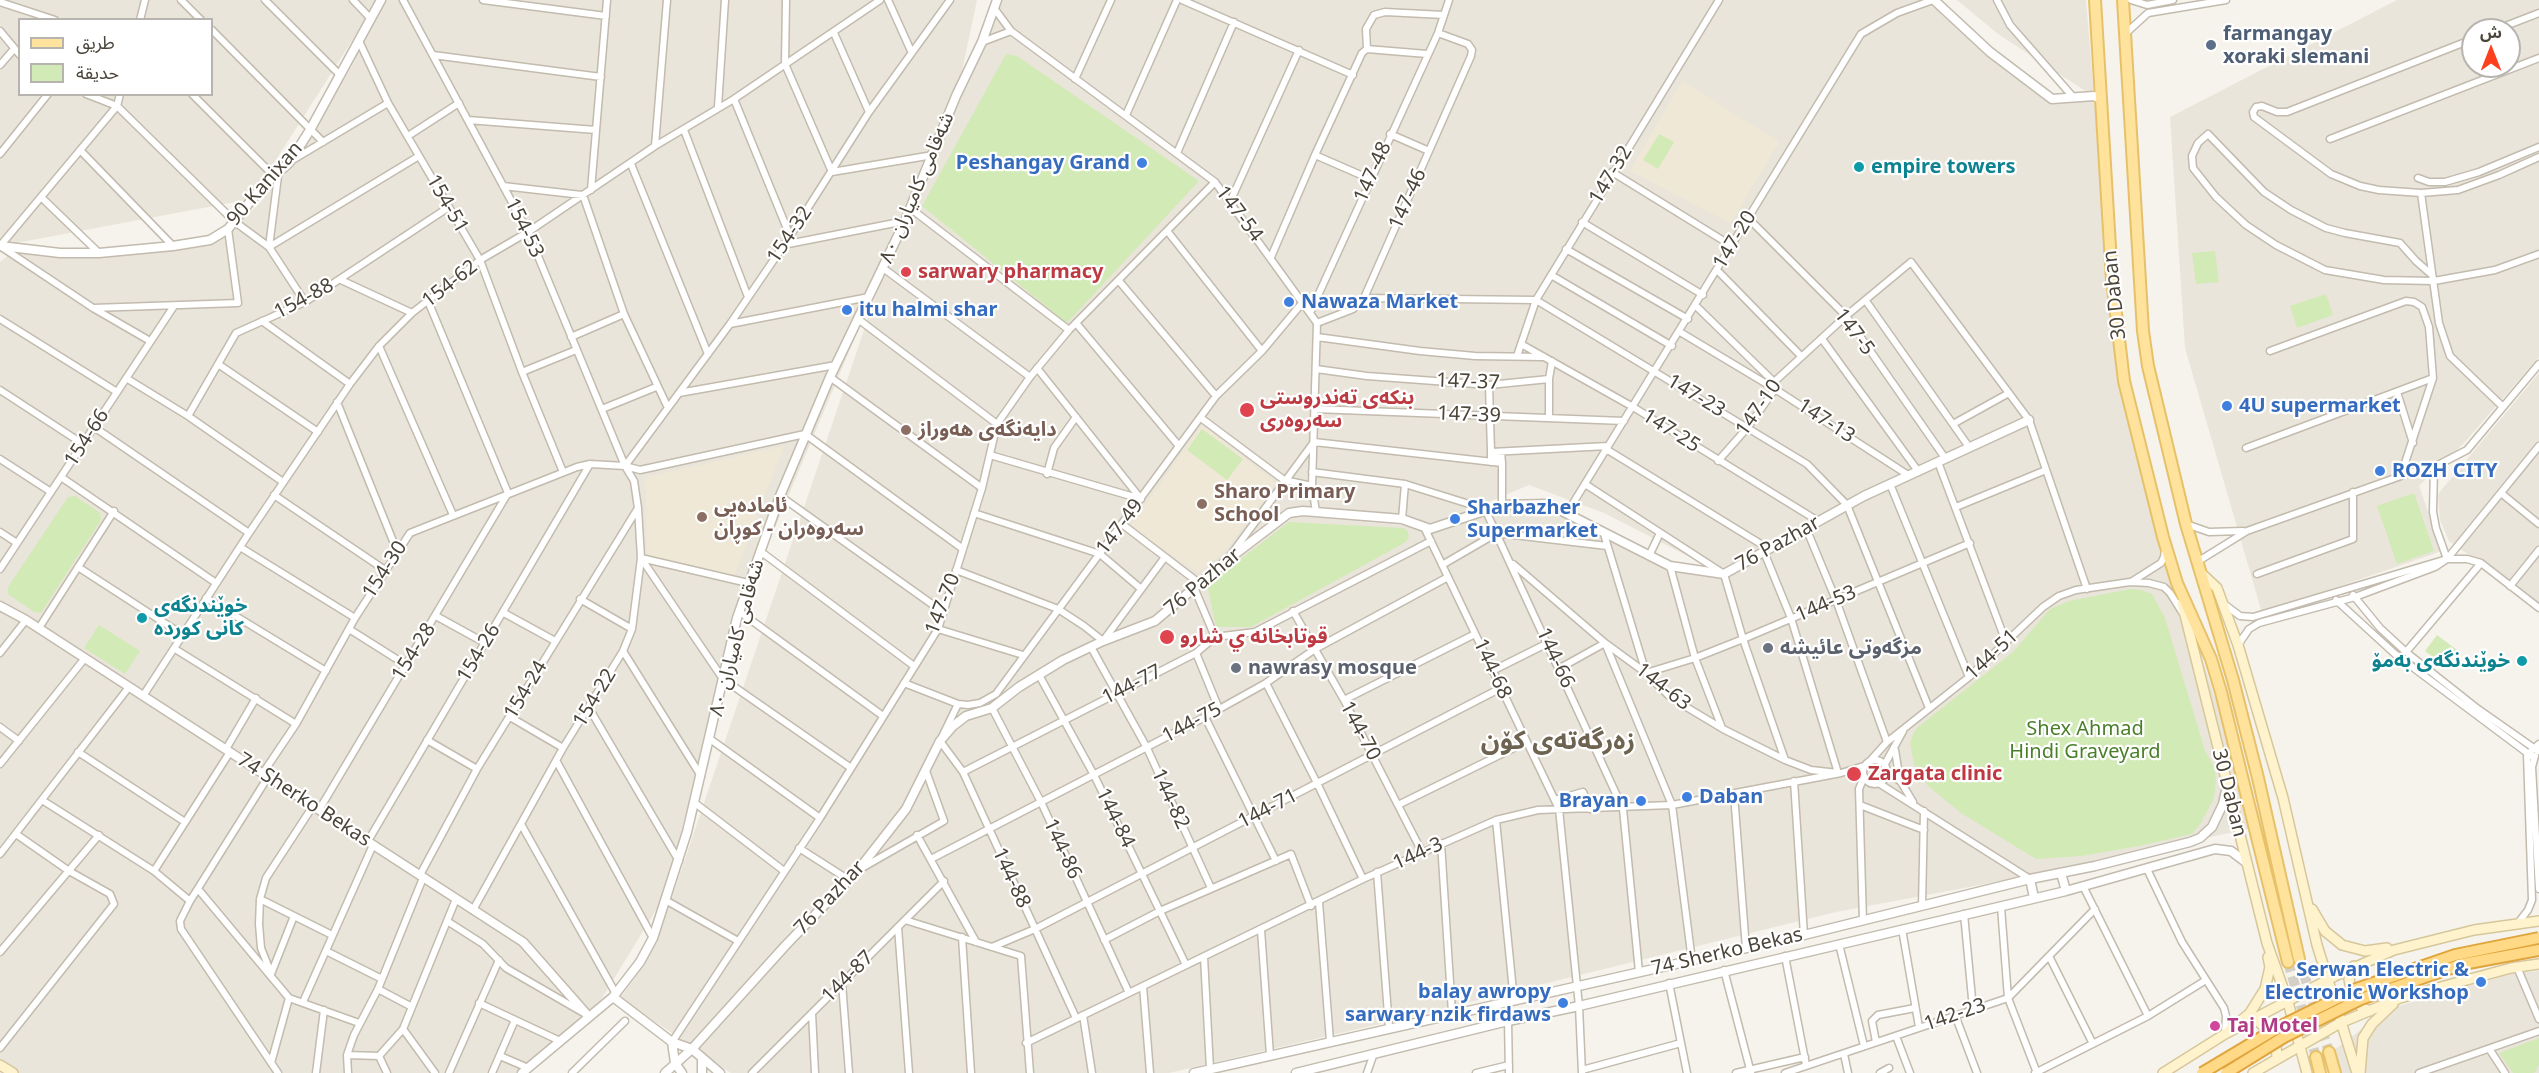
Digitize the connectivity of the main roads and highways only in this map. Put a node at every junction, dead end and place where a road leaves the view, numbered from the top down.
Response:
1 (2094, 0) edge
2 (2123, 0) edge
3 (2198, 566) junction
4 (2178, 583) junction
5 (2304, 892) junction
6 (2539, 921) edge
7 (2448, 936) junction
8 (2539, 938) edge
9 (2267, 943) junction
10 (2539, 950) edge
11 (2539, 964) edge
12 (2354, 966) junction
13 (2327, 979) junction
14 (2400, 998) junction
15 (2288, 1002) junction
16 (2370, 1011) junction
17 (2252, 1021) junction
18 (2340, 1023) junction
19 (2225, 1034) junction
20 (2300, 1046) junction
21 (2329, 1052) tunnel mouth
22 (2316, 1057) tunnel mouth
23 (2277, 1058) junction
24 (0, 1065) edge
25 (13, 1073) edge
26 (2163, 1073) edge
27 (2202, 1073) edge
28 (2226, 1073) edge
29 (2253, 1073) edge
30 (2307, 1073) edge
31 (2320, 1073) edge
32 (2335, 1073) edge
33 (2359, 1073) edge

1 - 4 main road, 30 Daban
2 - 3 main road, 30 Daban
3 - 4 main road, 30 Daban
3 - 5 main road, 30 Daban
4 - 9 main road, 30 Daban
5 - 7 main road
5 - 13 main road, 30 Daban
6 - 7 main road
7 - 12 main road
8 - 27 highway, bridge
9 - 15 main road, 30 Daban
9 - 19 main road
10 - 28 highway, bridge
11 - 14 main road
12 - 13 main road
12 - 16 main road
13 - 15 main road
13 - 18 main road, 30 Daban
14 - 16 main road
14 - 33 main road
15 - 17 main road
15 - 20 main road, 30 Daban
16 - 18 main road
17 - 19 main road
17 - 23 main road
18 - 20 main road
18 - 33 main road, 30 Daban
19 - 26 main road
20 - 23 main road
20 - 30 main road, 30 Daban
21 - 32 main road
22 - 31 main road
23 - 29 main road
24 - 25 main road

